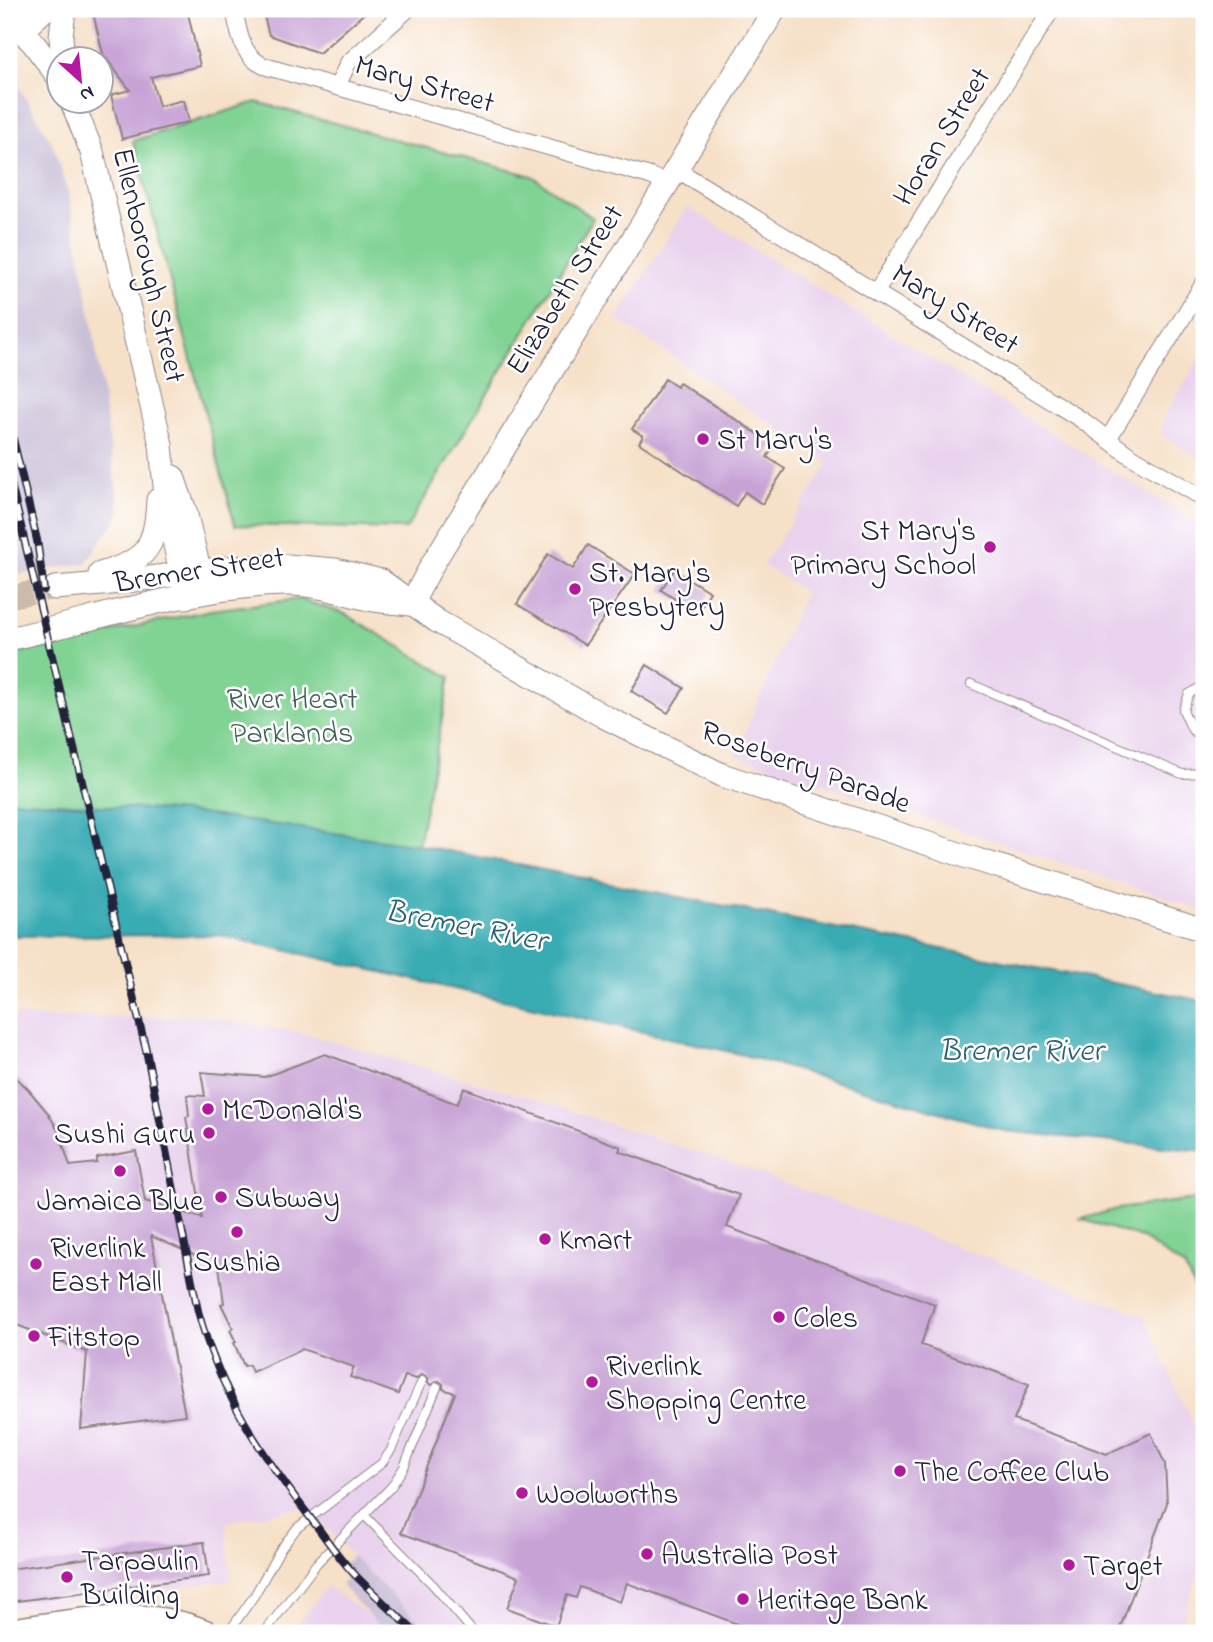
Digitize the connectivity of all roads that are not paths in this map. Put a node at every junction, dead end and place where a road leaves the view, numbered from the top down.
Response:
1 (45, 9) edge
2 (64, 9) edge
3 (234, 9) edge
4 (408, 9) edge
5 (775, 9) edge
6 (1052, 9) edge
7 (18, 21) edge
8 (62, 46) edge
9 (46, 60) edge
10 (337, 87) junction
11 (79, 116) edge
12 (671, 176) junction
13 (1204, 284) edge
14 (876, 292) junction
15 (1108, 439) junction
16 (160, 445) junction
17 (1204, 499) edge
18 (193, 584) junction
19 (57, 587) joint
20 (411, 604) junction
21 (12, 637) edge
22 (971, 684) dead end
23 (1204, 685) edge
24 (1204, 739) edge
25 (1204, 774) edge
26 (1204, 930) edge
27 (422, 1381) dead end
28 (437, 1387) dead end
29 (365, 1516) junction
30 (9, 1632) edge
31 (205, 1633) edge
32 (228, 1633) edge
33 (264, 1633) edge
34 (474, 1633) edge

1 - 7 street
2 - 8 street
3 - 10 street, Mary Street
4 - 10 street
5 - 12 street, Elizabeth Street
6 - 14 street, Horan Street
7 - 9 street
10 - 12 street, Mary Street
11 - 16 street, Ellenborough Street
12 - 14 street, Mary Street
12 - 20 street, Elizabeth Street
13 - 15 street
14 - 15 street, Mary Street
15 - 17 street, Mary Street
16 - 18 street, Ellenborough Street
16 - 19 street, Ellenborough Street
18 - 19 street, Bremer Street
18 - 20 street, Bremer Street
18 - 21 street, Bremer Street
20 - 26 street, Roseberry Parade
22 - 25 lane
23 - 24 lane
27 - 32 lane
28 - 29 lane
29 - 33 lane
29 - 34 lane
30 - 31 main road

